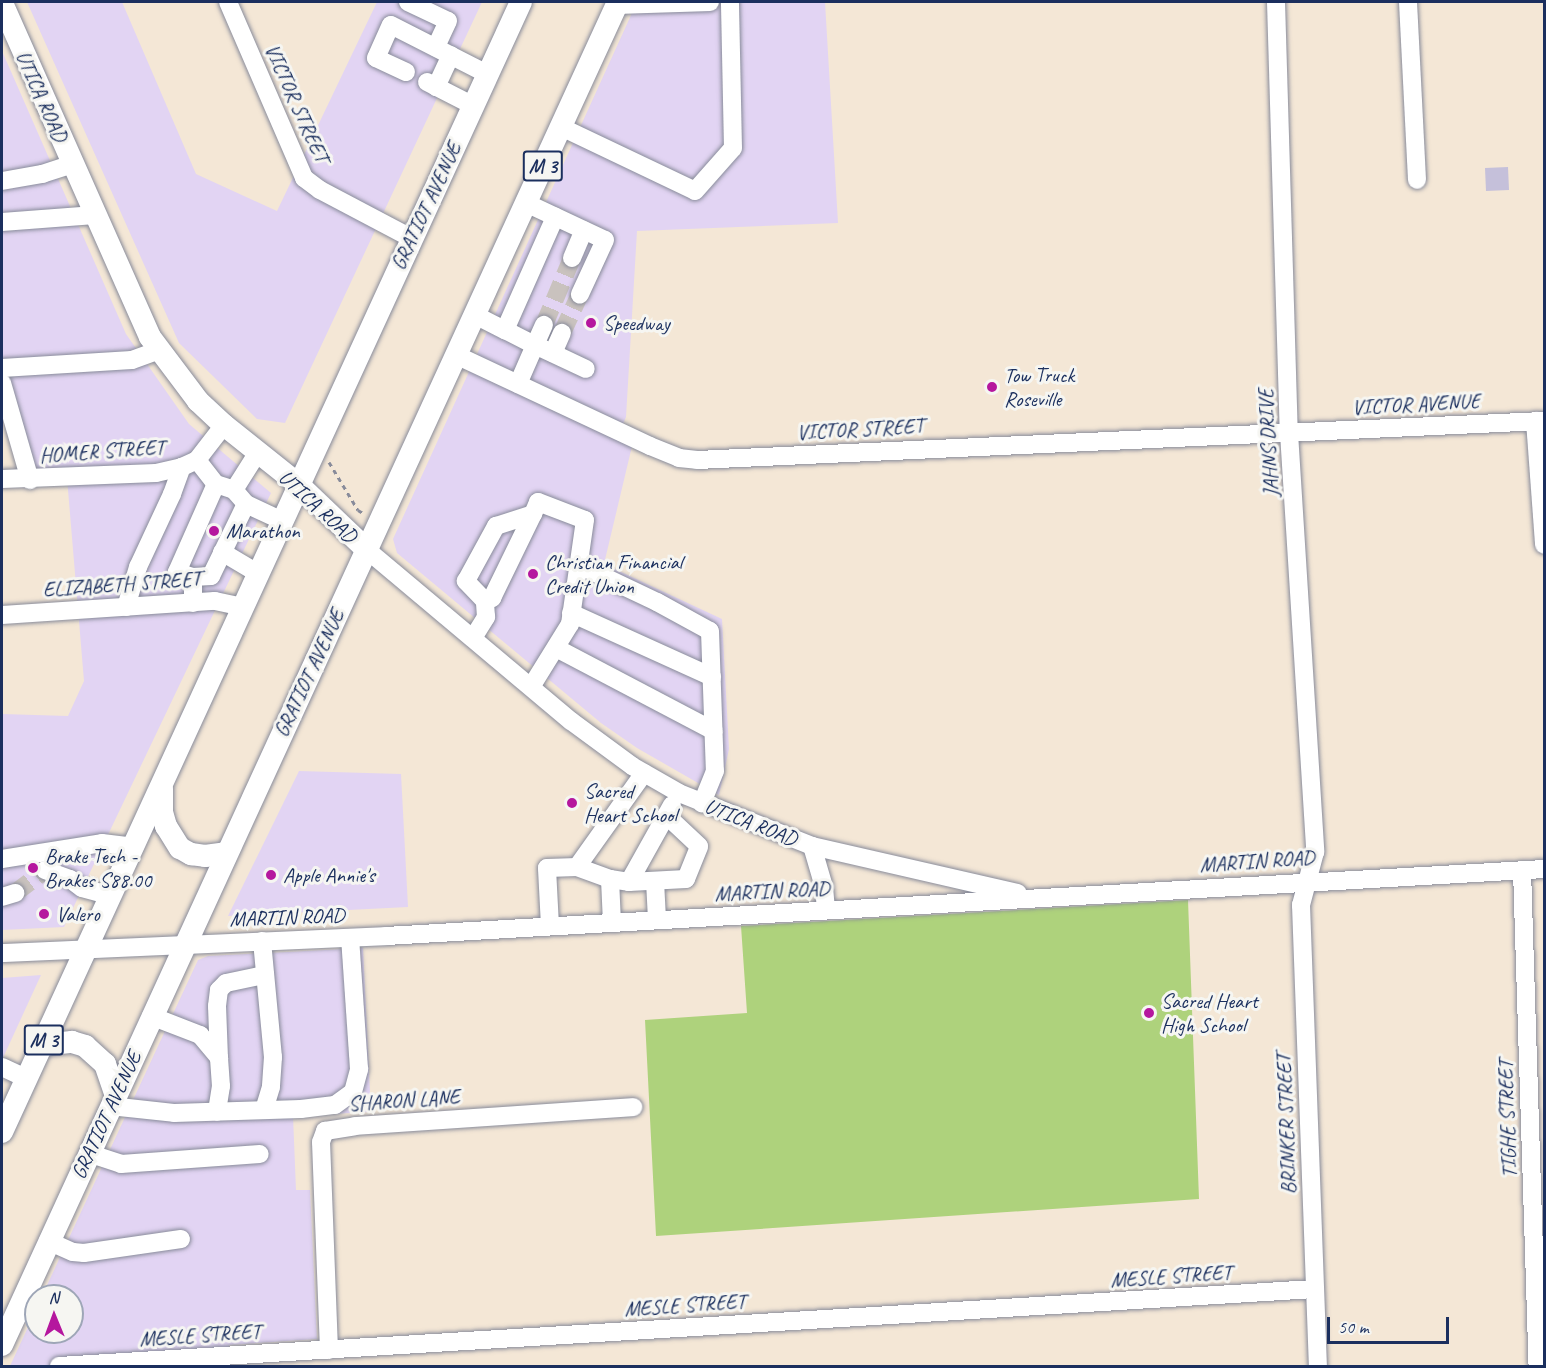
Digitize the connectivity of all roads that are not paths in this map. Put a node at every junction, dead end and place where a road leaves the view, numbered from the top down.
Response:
1 (228, 2) edge
2 (403, 2) edge
3 (408, 2) edge
4 (521, 2) edge
5 (710, 2) edge
6 (730, 2) edge
7 (1276, 2) edge
8 (1408, 2) edge
9 (617, 3) edge
10 (4, 17) edge
11 (392, 25) junction
12 (443, 51) junction
13 (406, 72) dead end
14 (487, 74) junction
15 (472, 105) junction
16 (561, 127) junction
17 (72, 164) junction
18 (1417, 180) dead end
19 (2, 181) edge
20 (526, 203) junction
21 (95, 215) junction
22 (555, 217) junction
23 (2, 222) edge
24 (584, 230) junction
25 (411, 238) junction
26 (572, 258) tunnel mouth
27 (580, 294) tunnel mouth
28 (475, 315) junction
29 (544, 325) tunnel mouth
30 (505, 330) junction
31 (562, 333) tunnel mouth
32 (535, 345) junction
33 (160, 350) junction
34 (553, 353) junction
35 (456, 355) junction
36 (2, 368) edge
37 (586, 369) dead end
38 (2, 383) edge
39 (518, 384) junction
40 (1540, 421) edge
41 (224, 425) junction
42 (1289, 433) junction
43 (258, 452) junction
44 (189, 464) junction
45 (2, 479) edge
46 (30, 480) junction
47 (216, 484) junction
48 (298, 484) junction
49 (240, 497) junction
50 (533, 514) junction
51 (282, 521) junction
52 (1545, 544) edge
53 (367, 550) junction
54 (222, 552) junction
55 (579, 565) junction
56 (259, 574) junction
57 (193, 577) junction
58 (485, 601) junction
59 (193, 603) junction
60 (126, 607) junction
61 (244, 607) junction
62 (572, 614) junction
63 (2, 615) edge
64 (473, 638) junction
65 (556, 648) junction
66 (712, 677) junction
67 (531, 687) junction
68 (714, 731) junction
69 (644, 773) junction
70 (162, 784) junction
71 (679, 793) junction
72 (702, 804) junction
73 (666, 815) junction
74 (812, 846) junction
75 (133, 847) junction
76 (226, 853) junction
77 (2, 859) edge
78 (577, 867) junction
79 (1545, 869) edge
80 (45, 870) dead end
81 (1522, 870) junction
82 (610, 879) junction
83 (1309, 880) junction
84 (655, 881) junction
85 (629, 882) junction
86 (111, 896) junction
87 (1041, 898) junction
88 (826, 910) junction
89 (657, 920) junction
90 (612, 923) junction
91 (550, 926) junction
92 (350, 938) junction
93 (262, 941) junction
94 (185, 944) junction
95 (86, 949) junction
96 (2, 953) edge
97 (265, 975) junction
98 (151, 1016) junction
99 (42, 1045) junction
100 (219, 1058) junction
101 (2, 1067) edge
102 (26, 1078) junction
103 (113, 1099) junction
104 (633, 1107) dead end
105 (264, 1110) junction
106 (217, 1112) junction
107 (3, 1122) edge
108 (88, 1153) junction
109 (260, 1154) dead end
110 (181, 1239) dead end
111 (48, 1241) junction
112 (1315, 1289) junction
113 (2, 1345) edge
114 (329, 1350) junction
115 (59, 1366) edge
116 (71, 1366) edge
117 (1318, 1366) edge
118 (1538, 1366) edge

1 - 25 street, VICTOR STREET
2 - 11 street
3 - 12 street
4 - 14 main road, GRATIOT AVENUE / M 3
5 - 9 street
6 - 16 street
7 - 42 street, JAHNS DRIVE
8 - 18 street
9 - 16 main road, GRATIOT AVENUE / M 3
10 - 17 main road, UTICA ROAD
11 - 12 street
11 - 13 street
12 - 14 street
12 - 15 street
14 - 15 main road, GRATIOT AVENUE / M 3
15 - 25 main road, GRATIOT AVENUE / M 3
16 - 20 main road, GRATIOT AVENUE / M 3
17 - 19 street
17 - 21 main road, UTICA ROAD
20 - 22 street
20 - 28 main road, GRATIOT AVENUE / M 3
21 - 23 street
21 - 33 main road, UTICA ROAD
22 - 24 street
22 - 30 street
24 - 26 street
24 - 27 street
25 - 48 main road, GRATIOT AVENUE / M 3
28 - 30 street
28 - 35 main road, GRATIOT AVENUE / M 3
29 - 32 street
30 - 32 street
31 - 34 street
32 - 34 street
32 - 39 street
33 - 36 street
33 - 41 main road, UTICA ROAD
34 - 37 street
35 - 39 street, VICTOR STREET
35 - 53 main road, GRATIOT AVENUE / M 3
38 - 46 street
39 - 42 street, VICTOR STREET
40 - 42 street, VICTOR AVENUE
40 - 52 street
41 - 43 main road, UTICA ROAD
41 - 44 street, HOMER STREET
42 - 83 street, JAHNS DRIVE
43 - 48 main road, UTICA ROAD
43 - 49 street
44 - 46 street, HOMER STREET
44 - 47 street
44 - 60 street
45 - 46 street, HOMER STREET
47 - 49 street
47 - 57 street
48 - 51 main road, GRATIOT AVENUE / M 3
48 - 53 main road, UTICA ROAD
49 - 51 street
49 - 54 street
50 - 55 street
50 - 58 street
50 - 58 street
51 - 56 main road, GRATIOT AVENUE / M 3
53 - 64 street, UTICA ROAD
53 - 76 main road, GRATIOT AVENUE / M 3
54 - 56 street
54 - 57 street
55 - 62 street
55 - 66 street
56 - 61 main road, GRATIOT AVENUE / M 3
57 - 59 street
58 - 64 street
59 - 60 street, ELIZABETH STREET
59 - 61 street, ELIZABETH STREET
60 - 63 street, ELIZABETH STREET
61 - 70 main road, GRATIOT AVENUE / M 3
62 - 65 street
62 - 66 street
64 - 67 street, UTICA ROAD
65 - 67 street
65 - 68 street
66 - 68 street
67 - 69 street, UTICA ROAD
68 - 72 street
69 - 71 street, UTICA ROAD
69 - 78 street
70 - 75 main road, GRATIOT AVENUE / M 3
70 - 76 main road
71 - 72 street, UTICA ROAD
71 - 73 street
72 - 74 street, UTICA ROAD
73 - 84 street
73 - 85 street
74 - 87 street, UTICA ROAD
74 - 88 street, UTICA ROAD
75 - 77 street
75 - 86 main road, GRATIOT AVENUE / M 3
76 - 94 main road, GRATIOT AVENUE / M 3
78 - 82 street
78 - 91 street
79 - 81 street, MARTIN ROAD
80 - 86 street
81 - 83 street, MARTIN ROAD
81 - 118 street, TIGHE STREET
82 - 85 street
82 - 90 street
83 - 87 street, MARTIN ROAD
83 - 112 street, BRINKER STREET
84 - 85 street
84 - 89 street
86 - 95 main road, GRATIOT AVENUE / M 3
87 - 88 street, MARTIN ROAD
88 - 89 street, MARTIN ROAD
89 - 90 street, MARTIN ROAD
90 - 91 street, MARTIN ROAD
91 - 92 street, MARTIN ROAD
92 - 93 street, MARTIN ROAD
92 - 105 street
93 - 94 street, MARTIN ROAD
93 - 97 street
94 - 95 street, MARTIN ROAD
94 - 98 main road, GRATIOT AVENUE / M 3
95 - 96 street, MARTIN ROAD
95 - 99 main road, GRATIOT AVENUE / M 3
97 - 100 street
97 - 105 street
98 - 100 street
98 - 103 main road, GRATIOT AVENUE / M 3
99 - 102 main road, GRATIOT AVENUE / M 3
99 - 103 main road
100 - 106 street
101 - 102 street
102 - 107 main road, GRATIOT AVENUE / M 3
103 - 106 street
103 - 108 main road, GRATIOT AVENUE / M 3
104 - 114 street, SHARON LANE
105 - 106 street
108 - 109 street
108 - 111 main road, GRATIOT AVENUE / M 3
110 - 111 street
111 - 113 main road, GRATIOT AVENUE / M 3
112 - 114 street, MESLE STREET
112 - 117 street, BRINKER STREET
114 - 116 street, MESLE STREET
115 - 116 street, MESLE STREET

